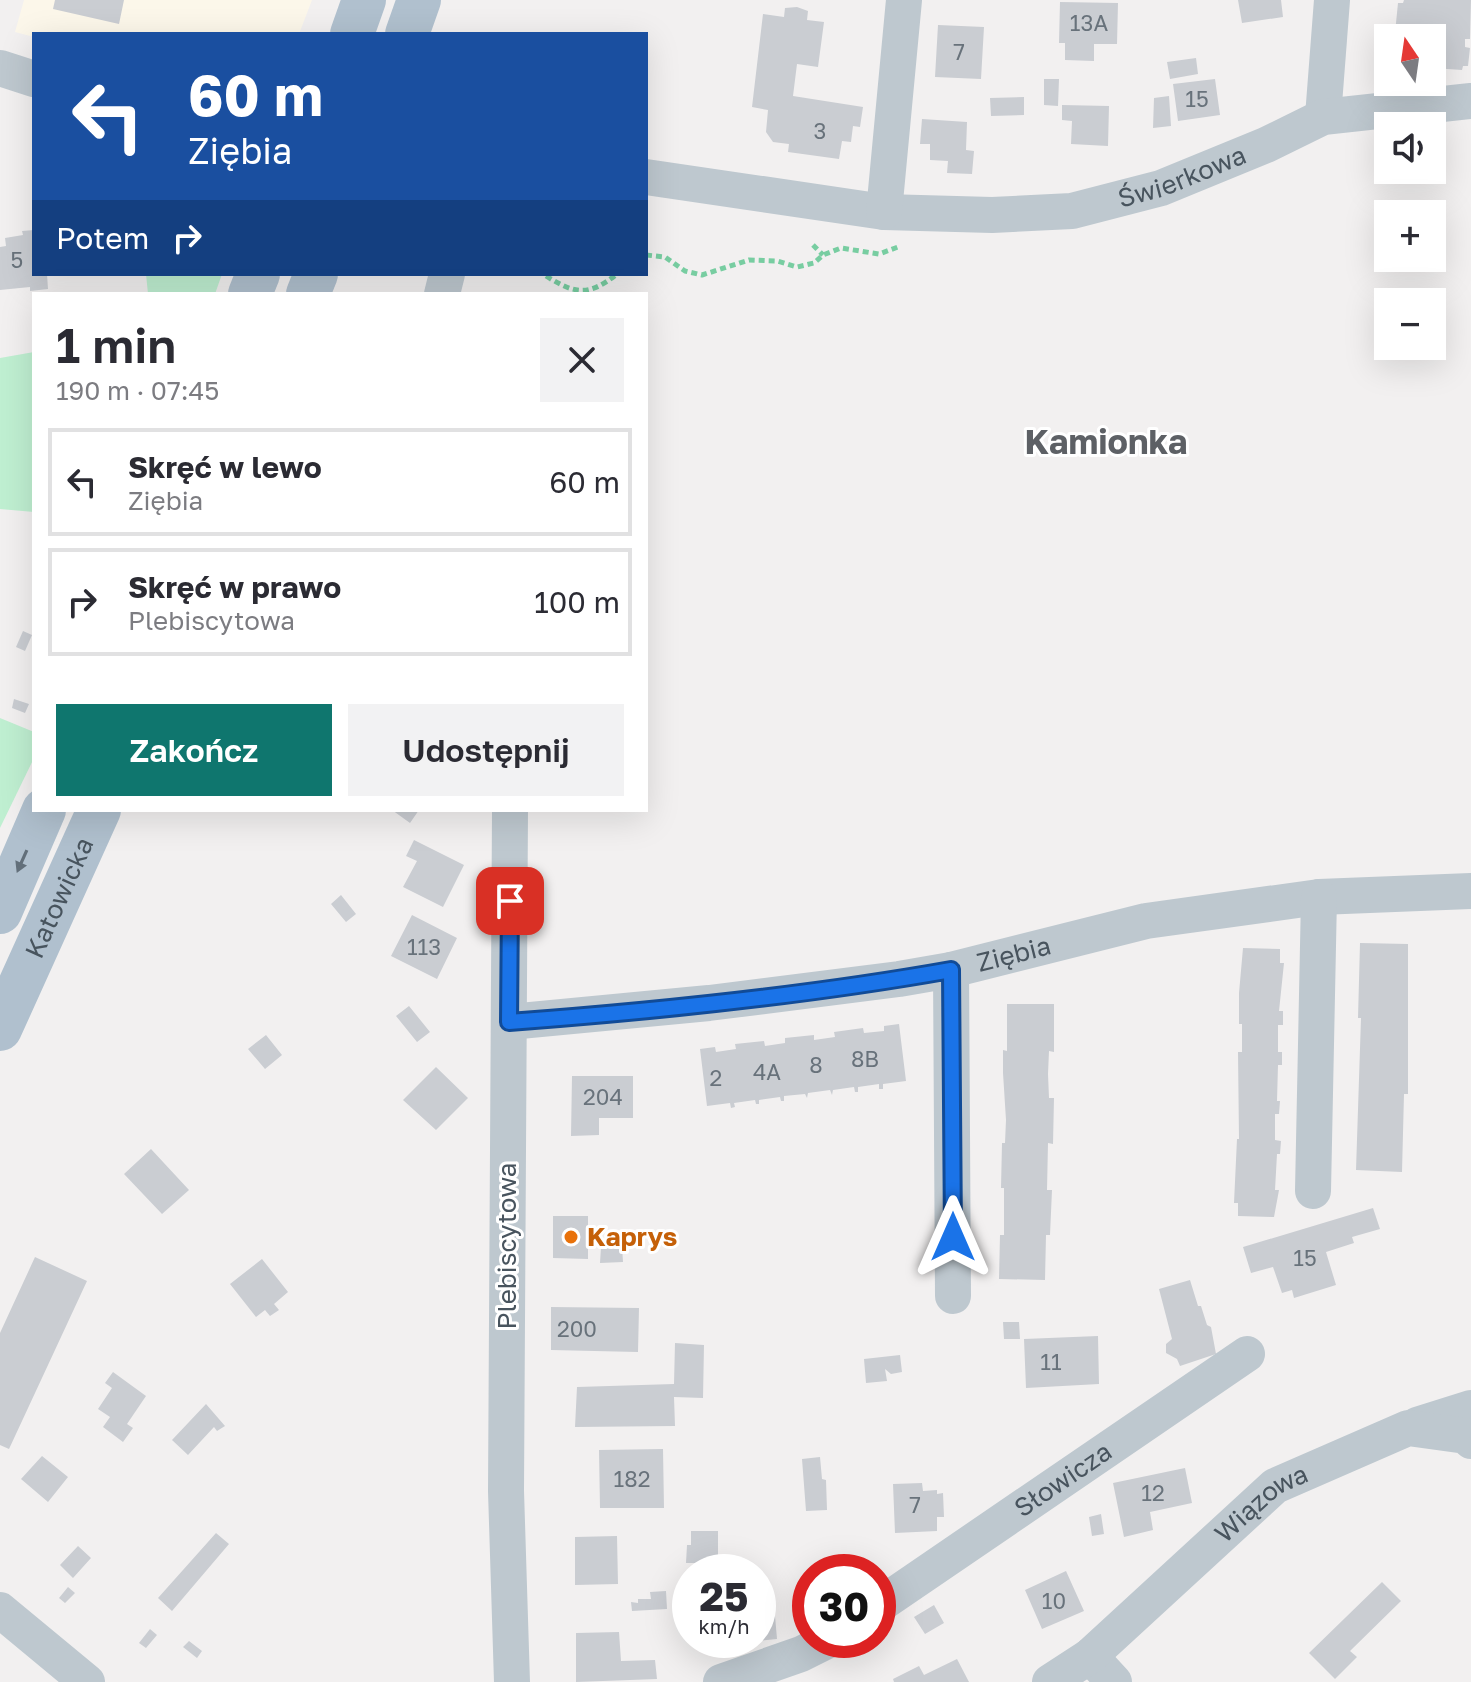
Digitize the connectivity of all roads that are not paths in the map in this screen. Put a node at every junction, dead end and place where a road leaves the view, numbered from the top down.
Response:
1 (364, 0) edge
2 (419, 0) edge
3 (904, 0) edge
4 (1332, 0) edge
5 (353, 32) edge
6 (408, 32) edge
7 (0, 68) edge
8 (32, 78) edge
9 (1471, 101) edge
10 (1323, 117) junction
11 (648, 177) edge
12 (884, 212) junction
13 (43, 812) edge
14 (98, 812) edge
15 (510, 812) edge
16 (1471, 891) edge
17 (1319, 897) junction
18 (0, 912) edge
19 (951, 970) junction
20 (509, 1022) junction
21 (0, 1029) edge
22 (1313, 1191) dead end
23 (953, 1296) dead end
24 (1247, 1354) dead end
25 (1471, 1408) edge
26 (1408, 1428) junction
27 (1471, 1441) edge
28 (896, 1594) edge
29 (0, 1610) edge
30 (792, 1657) edge
31 (1102, 1669) edge
32 (87, 1682) edge
33 (512, 1682) edge
34 (721, 1682) edge
35 (1050, 1682) edge

1 - 5 main road
2 - 6 main road
3 - 12 street
4 - 10 street
7 - 8 street
9 - 10 street, Świerkowa
10 - 12 street, Świerkowa
11 - 12 street, Świerkowa
13 -> 18 main road, Katowicka
14 - 21 main road, Katowicka
15 - 20 street, Plebiscytowa
16 - 17 street, Ziębia
17 - 19 street, Ziębia
17 - 22 street
19 - 20 street, Ziębia
19 - 23 street
20 - 33 street, Plebiscytowa
24 - 28 street, Słowicza
25 - 26 street, Wiązowa
26 - 27 street
26 - 31 street, Wiązowa
29 - 32 street
30 - 34 street
31 - 35 street, Wiązowa

